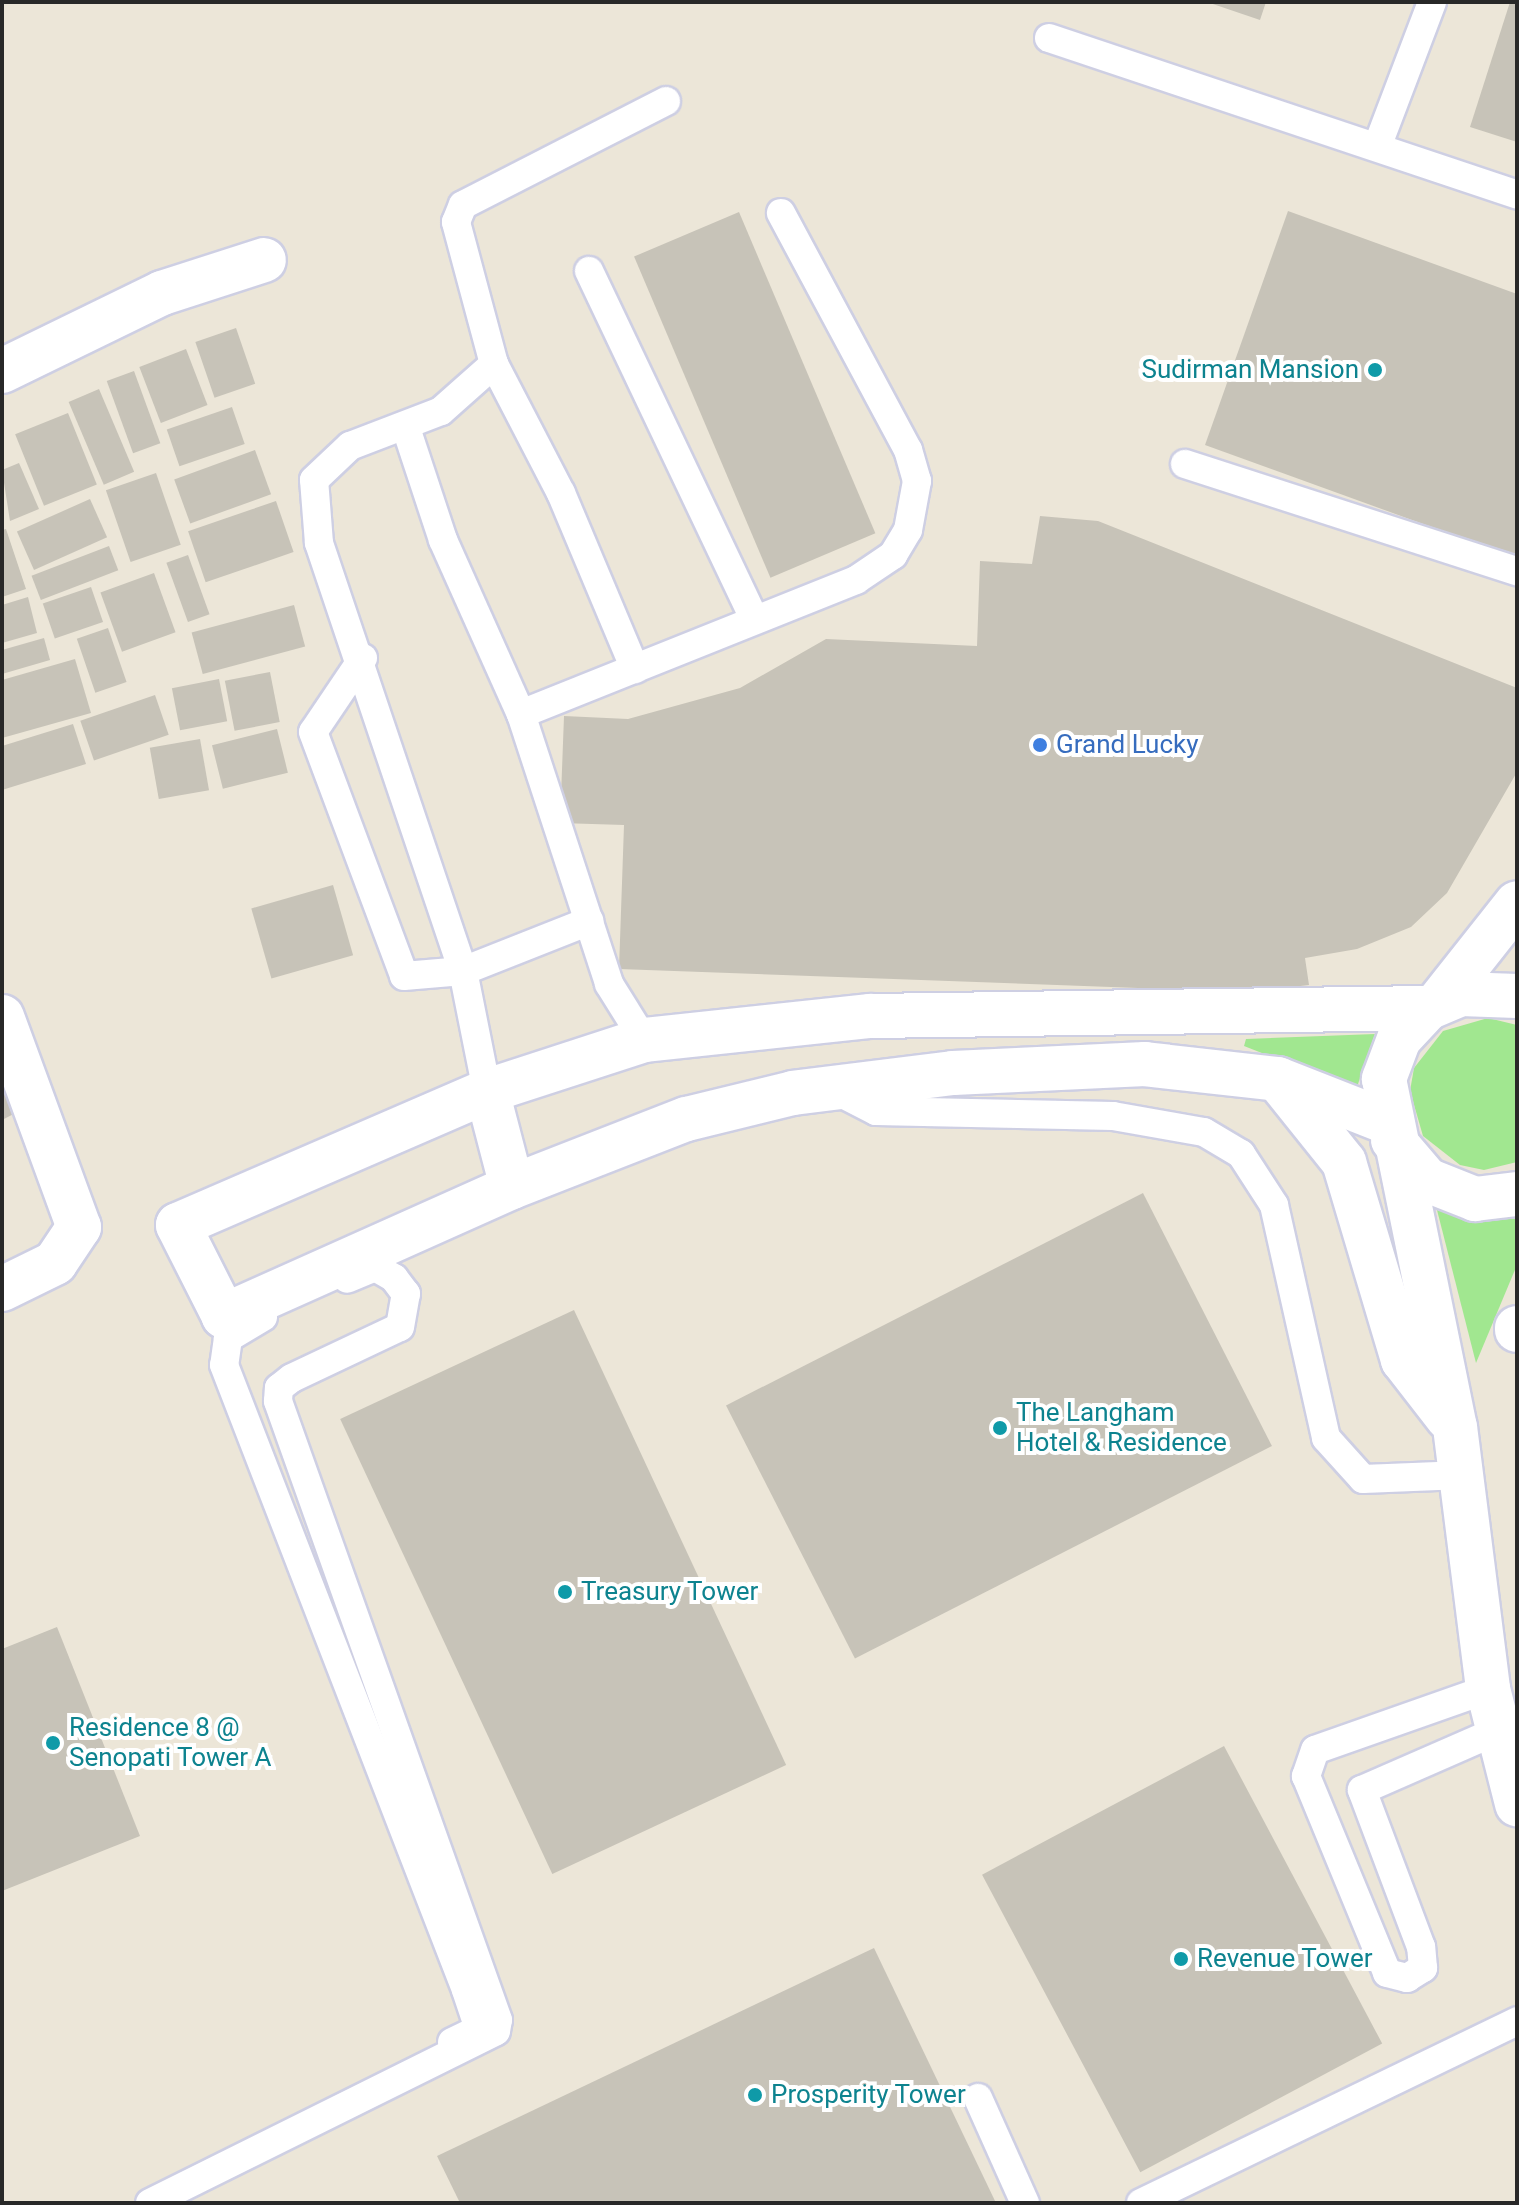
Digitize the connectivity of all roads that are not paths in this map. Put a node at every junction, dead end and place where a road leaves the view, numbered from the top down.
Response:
1 (1432, 2) edge
2 (1049, 38) dead end
3 (666, 101) dead end
4 (1377, 147) junction
5 (1517, 195) edge
6 (781, 213) dead end
7 (264, 260) dead end
8 (589, 271) dead end
9 (494, 364) junction
10 (2, 371) edge
11 (406, 428) junction
12 (1185, 464) dead end
13 (1517, 571) edge
14 (755, 620) junction
15 (363, 658) junction
16 (635, 669) junction
17 (521, 714) junction
18 (1517, 903) edge
19 (589, 921) junction
20 (463, 971) junction
21 (1517, 996) edge
22 (1433, 1005) junction
23 (2, 1017) edge
24 (644, 1040) junction
25 (1278, 1079) junction
26 (830, 1088) junction
27 (487, 1091) junction
28 (1390, 1131) junction
29 (512, 1187) junction
30 (1517, 1194) edge
31 (2, 1289) edge
32 (254, 1301) junction
33 (1455, 1427) junction
34 (1463, 1475) junction
35 (1492, 1710) junction
36 (1517, 1804) edge
37 (1517, 2021) edge
38 (482, 2033) junction
39 (978, 2098) dead end
40 (129, 2203) edge
41 (150, 2203) edge
42 (1025, 2203) edge
43 (1141, 2203) edge

1 - 4 lane
2 - 4 lane
3 - 9 lane
4 - 5 lane
6 - 14 lane
7 - 10 main road
8 - 14 lane
9 - 11 lane
9 - 16 lane
11 - 15 lane
11 - 17 lane
12 - 13 lane
14 - 16 lane
15 - 20 lane
15 - 20 lane
16 - 17 lane
17 - 19 lane
18 - 22 main road
19 - 20 lane
19 - 24 lane
20 - 27 lane
21 - 22 main road
22 - 24 main road
22 - 28 main road
23 - 31 main road
24 - 27 main road
25 - 26 main road
25 - 28 main road
25 - 33 main road
26 - 29 main road
26 - 34 lane
27 - 29 main road
27 - 32 main road
28 - 30 main road
28 - 33 main road
29 - 32 main road
32 - 38 lane
32 - 38 lane
33 - 34 main road
34 - 35 main road
35 - 35 lane
35 - 36 main road
37 - 43 lane
38 - 40 lane
38 - 41 lane
39 - 42 lane

